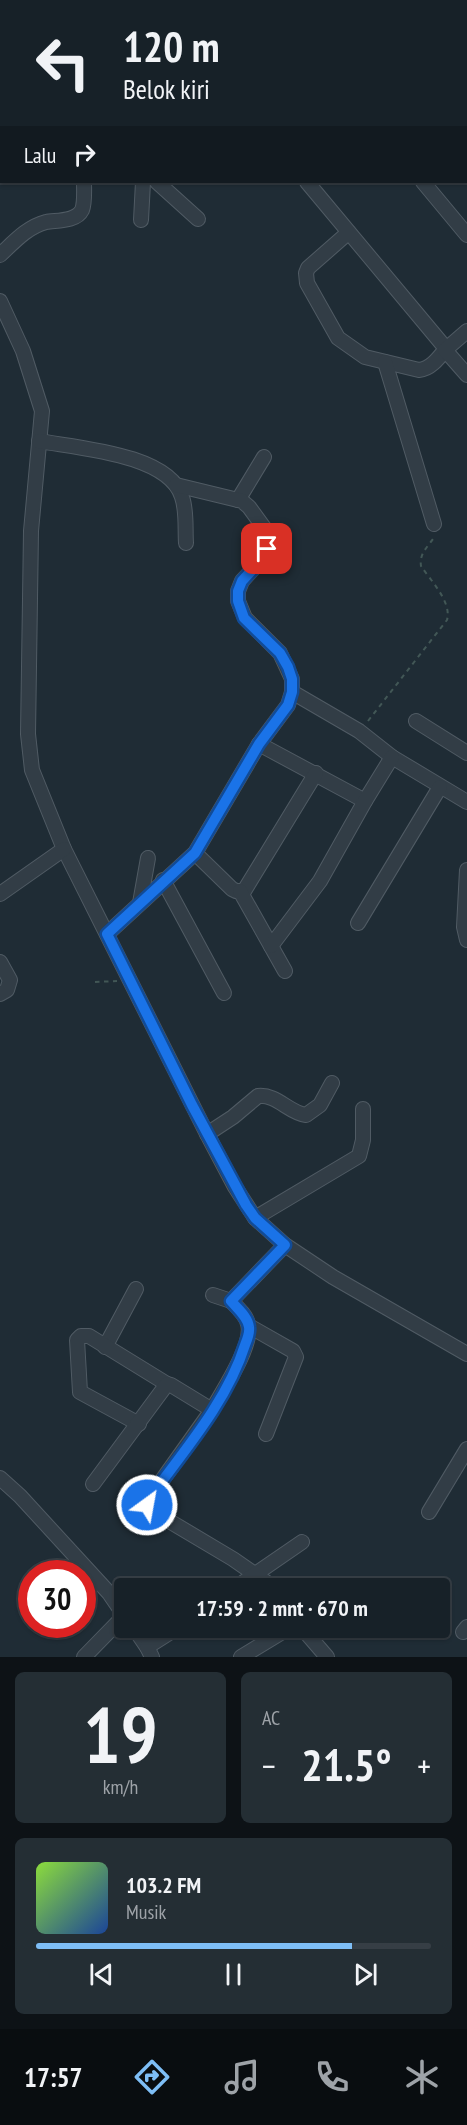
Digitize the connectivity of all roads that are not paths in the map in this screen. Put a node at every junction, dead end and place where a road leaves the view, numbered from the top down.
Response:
1 (84, 183) edge
2 (143, 183) edge
3 (158, 183) edge
4 (308, 183) edge
5 (424, 183) edge
6 (198, 219) dead end
7 (141, 220) dead end
8 (349, 232) junction
9 (467, 234) edge
10 (0, 255) edge
11 (0, 301) edge
12 (467, 331) edge
13 (445, 350) junction
14 (385, 362) junction
15 (467, 375) edge
16 (39, 441) junction
17 (264, 457) dead end
18 (176, 484) junction
19 (238, 500) junction
20 (434, 524) road end
21 (186, 543) dead end
22 (292, 692) junction
23 (416, 721) dead end
24 (259, 744) junction
25 (467, 753) edge
26 (392, 757) junction
27 (316, 773) junction
28 (440, 787) junction
29 (365, 801) junction
30 (467, 802) edge
31 (64, 849) junction
32 (195, 853) junction
33 (148, 858) dead end
34 (467, 870) edge
35 (164, 880) junction
36 (240, 891) junction
37 (0, 894) edge
38 (140, 903) junction
39 (358, 923) dead end
40 (107, 934) junction
41 (467, 940) edge
42 (271, 946) junction
43 (0, 962) edge
44 (285, 971) dead end
45 (224, 993) dead end
46 (0, 994) edge
47 (332, 1083) dead end
48 (363, 1109) dead end
49 (207, 1134) junction
50 (255, 1218) junction
51 (285, 1245) junction
52 (136, 1289) dead end
53 (213, 1295) dead end
54 (231, 1301) junction
55 (249, 1326) junction
56 (105, 1347) junction
57 (467, 1354) edge
58 (167, 1384) junction
59 (212, 1410) junction
60 (139, 1424) junction
61 (266, 1434) dead end
62 (467, 1449) edge
63 (462, 1469) edge
64 (0, 1478) edge
65 (93, 1484) dead end
66 (429, 1512) dead end
67 (302, 1542) dead end
68 (256, 1574) junction
69 (250, 1578) edge
70 (261, 1578) edge
71 (114, 1600) edge
72 (114, 1626) edge
73 (141, 1638) edge
74 (166, 1638) edge
75 (278, 1638) edge
76 (311, 1638) edge
77 (150, 1652) edge
78 (263, 1652) edge
79 (84, 1657) edge
80 (241, 1657) edge
81 (327, 1657) edge

1 - 10 street
2 - 7 street
3 - 6 street
4 - 8 street
5 - 9 street
8 - 13 street
8 - 14 street
11 - 16 street
12 - 13 street
13 - 14 street
13 - 15 street
14 - 20 street
16 - 18 street
16 - 31 street
17 - 19 street
18 - 19 street
18 - 21 street
19 - 22 street
22 - 24 street
22 - 26 street
23 - 25 street
24 - 27 street
24 - 32 street
26 - 28 street
26 - 29 street
27 - 29 street
27 - 36 street
28 - 30 street
28 - 39 street
29 - 42 street
31 - 37 street
31 - 40 street
32 - 35 street
32 - 36 street
33 - 38 street
34 - 41 street
35 - 38 street
35 - 45 street
36 - 42 street
38 - 40 street
40 - 49 street
42 - 44 street
43 - 46 street
47 - 49 street
48 - 50 street
49 - 50 street
50 - 51 street
51 - 54 street
51 - 57 street
52 - 56 street
53 - 54 street
54 - 55 street
55 - 59 street
55 - 61 street
56 - 58 street
56 - 60 street
58 - 59 street
58 - 60 street
59 - 68 street
60 - 65 street
62 - 63 street
63 - 66 street
64 - 71 street
67 - 68 street
68 - 69 street
68 - 70 street
72 - 79 street
73 - 77 street
74 - 77 street
75 - 78 street
76 - 81 street
78 - 80 street

